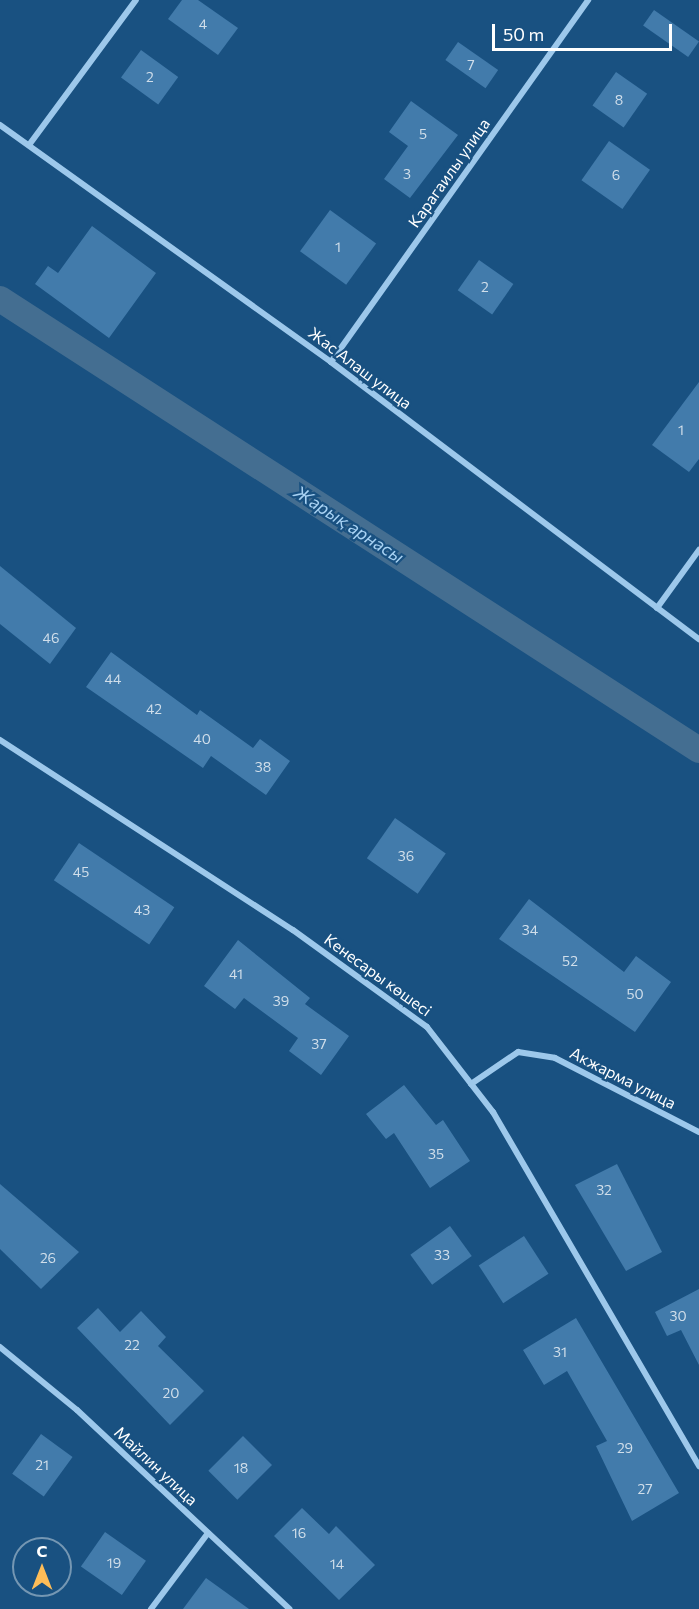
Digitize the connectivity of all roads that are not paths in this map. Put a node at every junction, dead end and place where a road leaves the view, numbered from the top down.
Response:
1 (136, 0) edge
2 (588, 0) edge
3 (0, 125) edge
4 (29, 145) junction
5 (331, 362) junction
6 (699, 550) edge
7 (657, 608) junction
8 (699, 639) edge
9 (0, 740) edge
10 (471, 1084) junction
11 (699, 1132) edge
12 (0, 1347) edge
13 (699, 1466) edge
14 (208, 1533) junction
15 (151, 1609) edge
16 (290, 1609) edge

1 - 4 street
2 - 5 street, Карагаилы улица
3 - 4 street, Жас Алаш улица
4 - 5 street, Жас Алаш улица
5 - 7 street, Жас Алаш улица
6 - 7 street
7 - 8 street, Жас Алаш улица
9 - 10 street, Кенесары көшесі
10 - 11 street, Акжарма улица
10 - 13 street, Кенесары көшесі
12 - 14 street, Майлин улица
14 - 15 street
14 - 16 street, Майлин улица

